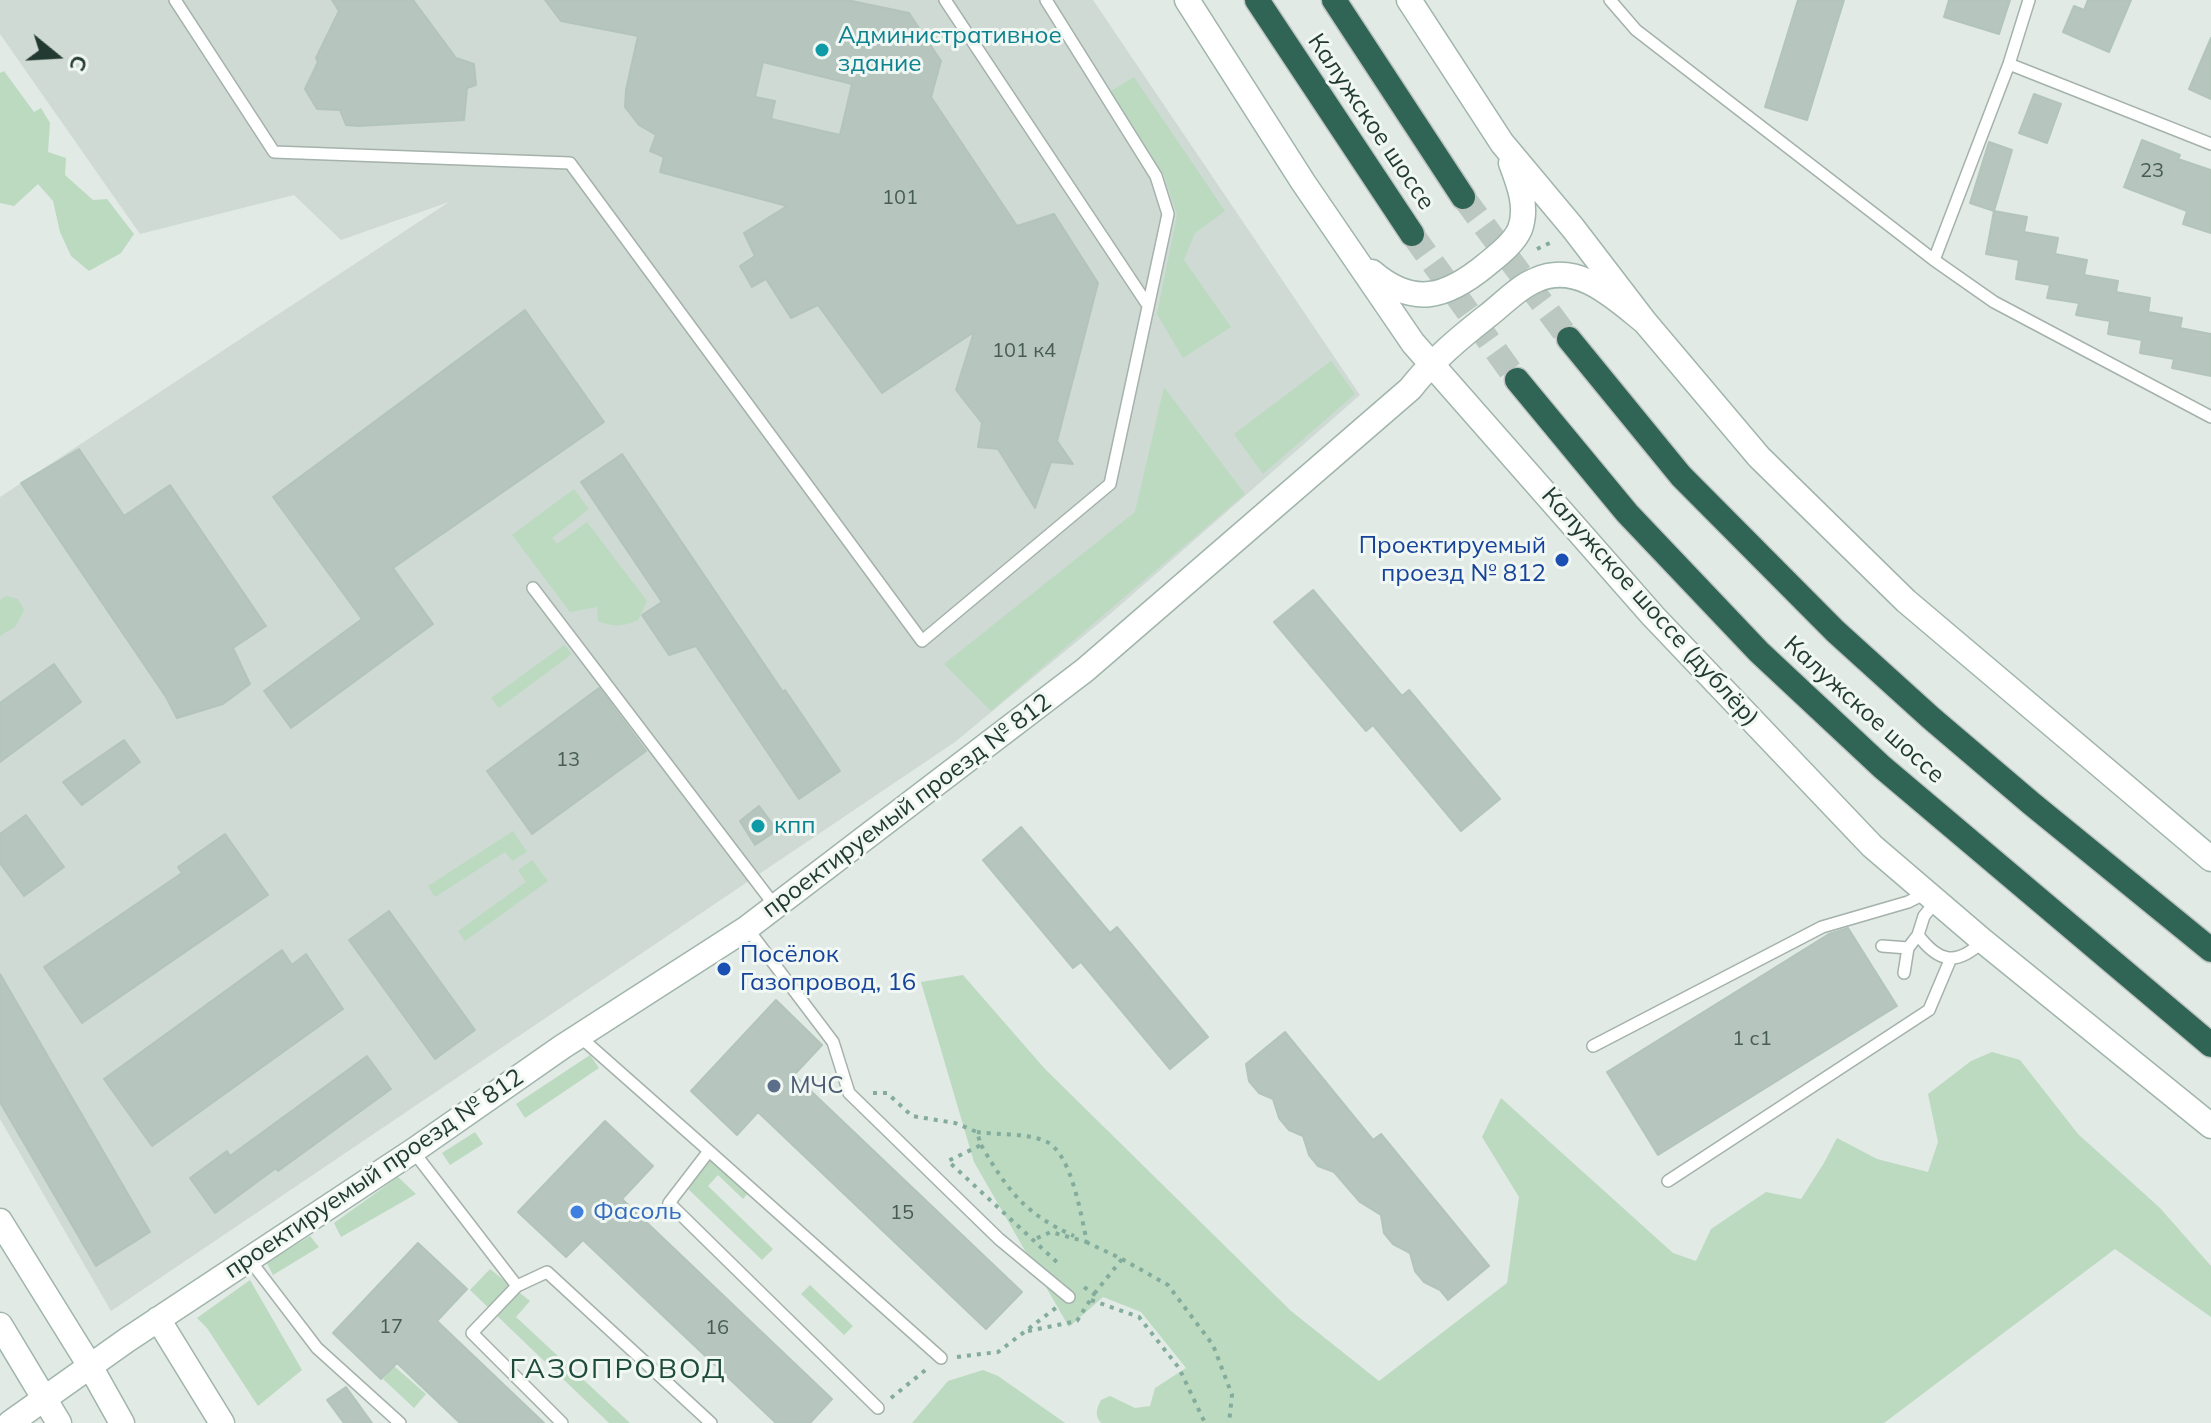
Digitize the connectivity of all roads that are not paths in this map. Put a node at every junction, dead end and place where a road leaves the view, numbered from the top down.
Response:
1 (175, 0) edge
2 (945, 0) edge
3 (1046, 0) edge
4 (1187, 0) edge
5 (1257, 0) edge
6 (1334, 0) edge
7 (1409, 0) edge
8 (1610, 0) edge
9 (2029, 0) edge
10 (2009, 64) junction
11 (1502, 143) junction
12 (2211, 144) edge
13 (1463, 197) tunnel mouth
14 (1412, 234) tunnel mouth
15 (1357, 260) junction
16 (1934, 260) junction
17 (1147, 304) junction
18 (1645, 322) junction
19 (1569, 339) tunnel mouth
20 (1430, 363) junction
21 (1517, 380) tunnel mouth
22 (2211, 417) edge
23 (533, 588) dead end
24 (2211, 859) edge
25 (1931, 897) junction
26 (776, 906) junction
27 (747, 928) junction
28 (1918, 935) junction
29 (1983, 941) junction
30 (1882, 946) dead end
31 (1908, 948) junction
32 (2211, 950) edge
33 (1951, 958) junction
34 (1904, 973) dead end
35 (578, 1036) junction
36 (2211, 1045) edge
37 (1593, 1046) dead end
38 (2211, 1126) edge
39 (413, 1151) junction
40 (709, 1151) junction
41 (1668, 1181) dead end
42 (0, 1221) edge
43 (249, 1258) junction
44 (517, 1286) junction
45 (1069, 1297) road end
46 (158, 1319) junction
47 (0, 1325) edge
48 (941, 1358) road end
49 (90, 1366) junction
50 (44, 1399) junction
51 (878, 1408) road end
52 (10, 1423) edge
53 (59, 1423) edge
54 (122, 1423) edge
55 (222, 1423) edge
56 (400, 1423) edge
57 (562, 1423) edge
58 (711, 1423) edge

1 - 17 lane
2 - 17 lane
3 - 17 lane
4 - 15 main road, Калужское шоссе (дублёр)
5 - 14 highway, Калужское шоссе
6 - 13 highway, Калужское шоссе
7 - 11 main road
8 - 16 lane
9 - 10 lane
10 - 12 lane
10 - 16 lane
11 - 15 main road
11 - 18 main road
15 - 20 main road, Калужское шоссе (дублёр)
16 - 22 lane
18 - 20 main road, проектируемый проезд № 812
18 - 24 main road
19 - 32 highway, Калужское шоссе
20 - 25 main road, Калужское шоссе (дублёр)
20 - 26 main road, проектируемый проезд № 812
21 - 36 highway, Калужское шоссе
23 - 26 lane
25 - 28 lane
25 - 29 main road, Калужское шоссе (дублёр)
25 - 37 lane
26 - 27 main road, проектируемый проезд № 812
27 - 35 main road, проектируемый проезд № 812
27 - 45 lane
28 - 31 lane
28 - 33 lane
29 - 33 lane
29 - 38 main road, Калужское шоссе (дублёр)
30 - 31 lane
31 - 34 lane
33 - 41 lane
35 - 39 main road, проектируемый проезд № 812
35 - 40 lane
39 - 43 main road, проектируемый проезд № 812
39 - 44 lane
40 - 48 lane
40 - 51 lane
42 - 49 main road
43 - 46 main road, проектируемый проезд № 812
43 - 56 lane
44 - 57 lane
44 - 58 lane
46 - 49 main road, проектируемый проезд № 812
46 - 55 main road
47 - 50 main road
49 - 50 main road, проектируемый проезд № 812
49 - 54 main road
50 - 52 main road, проектируемый проезд № 812
50 - 53 main road

